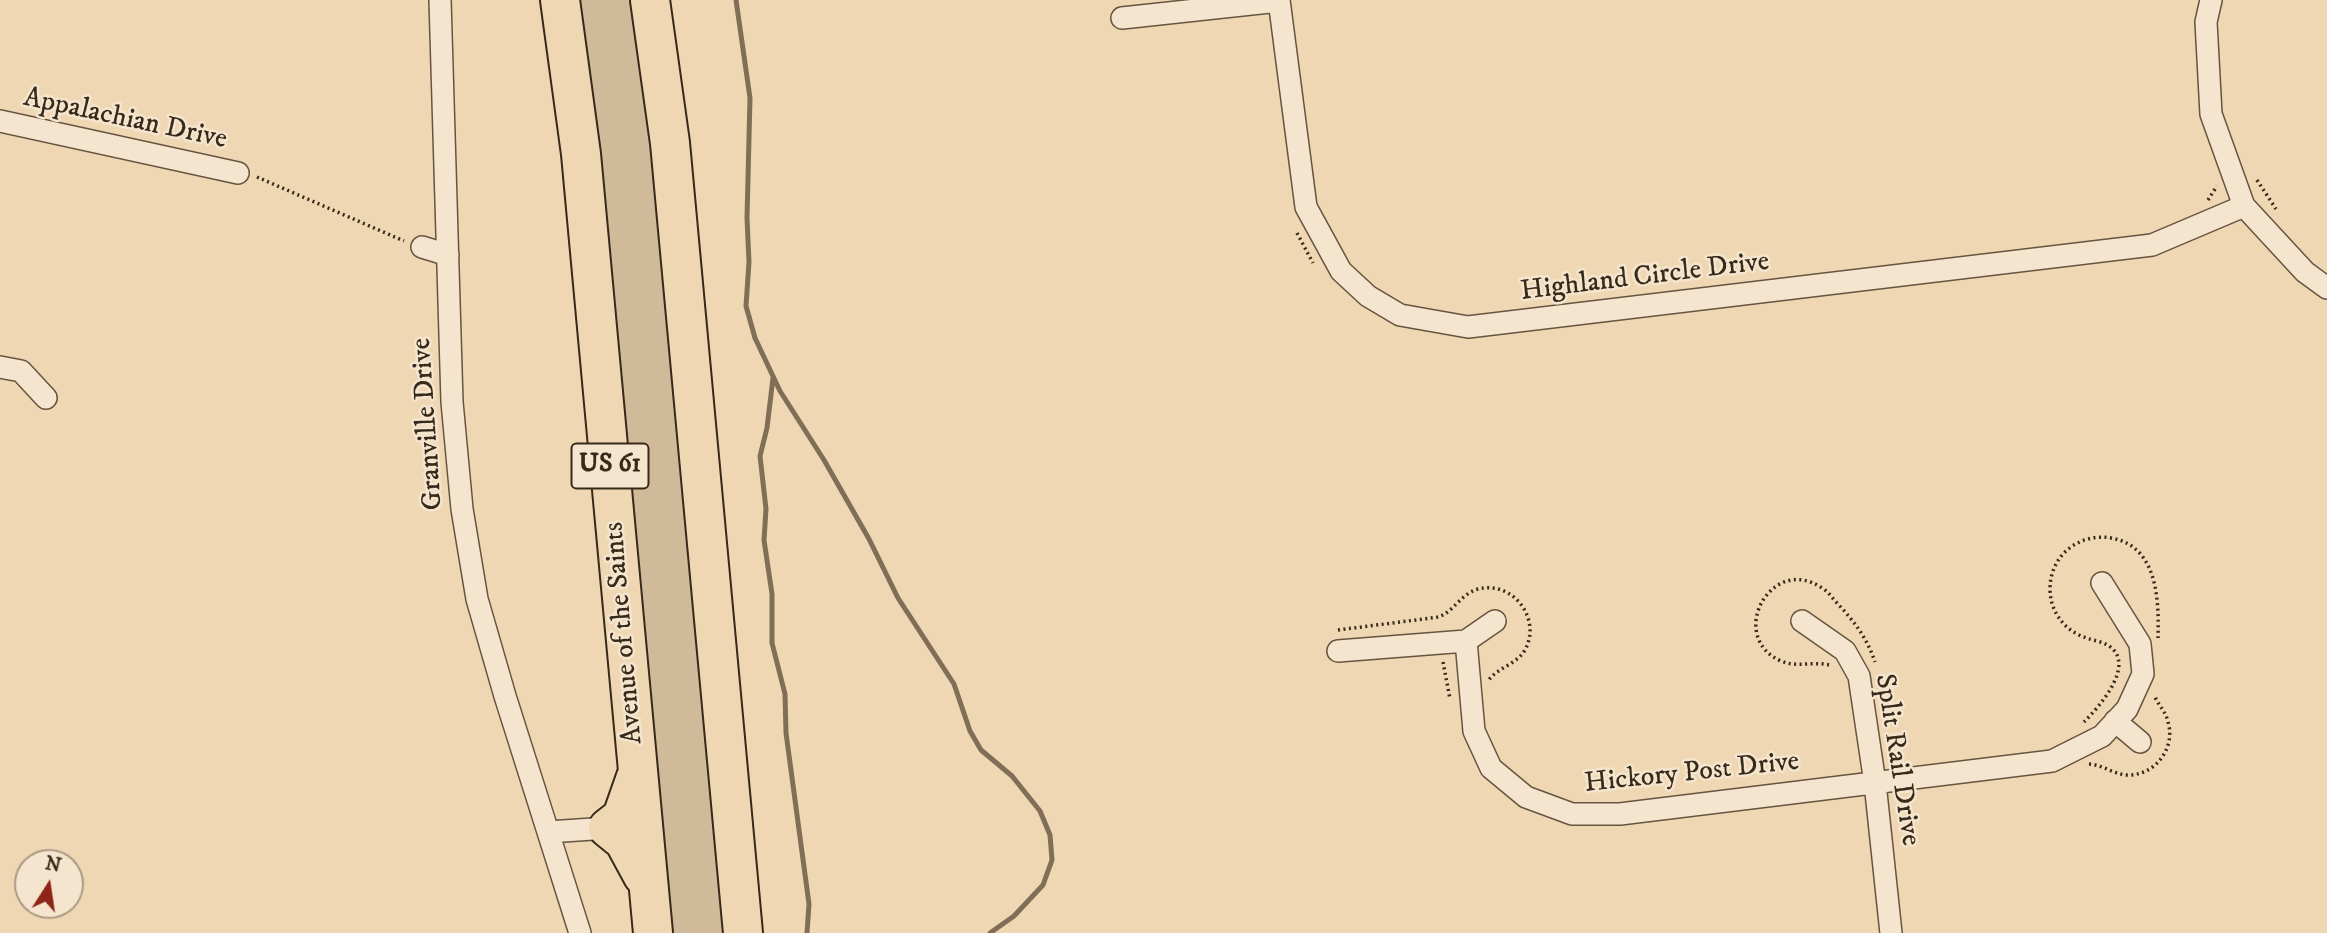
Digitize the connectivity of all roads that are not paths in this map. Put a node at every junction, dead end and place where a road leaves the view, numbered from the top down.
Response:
1 (440, 0) edge
2 (560, 0) edge
3 (650, 0) edge
4 (1279, 0) edge
5 (2211, 0) edge
6 (1122, 18) dead end
7 (0, 121) edge
8 (238, 173) road end
9 (2244, 206) junction
10 (418, 246) road end
11 (448, 255) junction
12 (2327, 288) edge
13 (0, 367) edge
14 (46, 398) dead end
15 (2102, 583) dead end
16 (1495, 621) dead end
17 (1802, 621) dead end
18 (1466, 641) junction
19 (1338, 651) dead end
20 (2115, 721) junction
21 (2140, 742) dead end
22 (638, 770) junction
23 (1875, 783) junction
24 (608, 828) junction
25 (548, 832) junction
26 (649, 887) junction
27 (580, 933) edge
28 (653, 933) edge
29 (743, 933) edge
30 (1891, 933) edge

1 - 11 street, Granville Drive
2 - 22 highway, Avenue of the Saints / US 61
3 - 29 highway
4 - 6 street
4 - 9 street, Highland Circle Drive
5 - 9 street
7 - 8 street, Appalachian Drive
9 - 12 street
10 - 11 street
11 - 25 street, Granville Drive
13 - 14 street
15 - 20 street, Hickory Post Drive
16 - 18 street
17 - 23 street, Split Rail Drive
18 - 19 street
18 - 23 street, Hickory Post Drive
20 - 21 street
20 - 23 street, Hickory Post Drive
22 - 24 highway
22 - 26 highway, Avenue of the Saints / US 61
23 - 30 street, Split Rail Drive
24 - 25 street
24 - 26 highway
25 - 27 street, Granville Drive
26 - 28 highway, Avenue of the Saints / US 61

